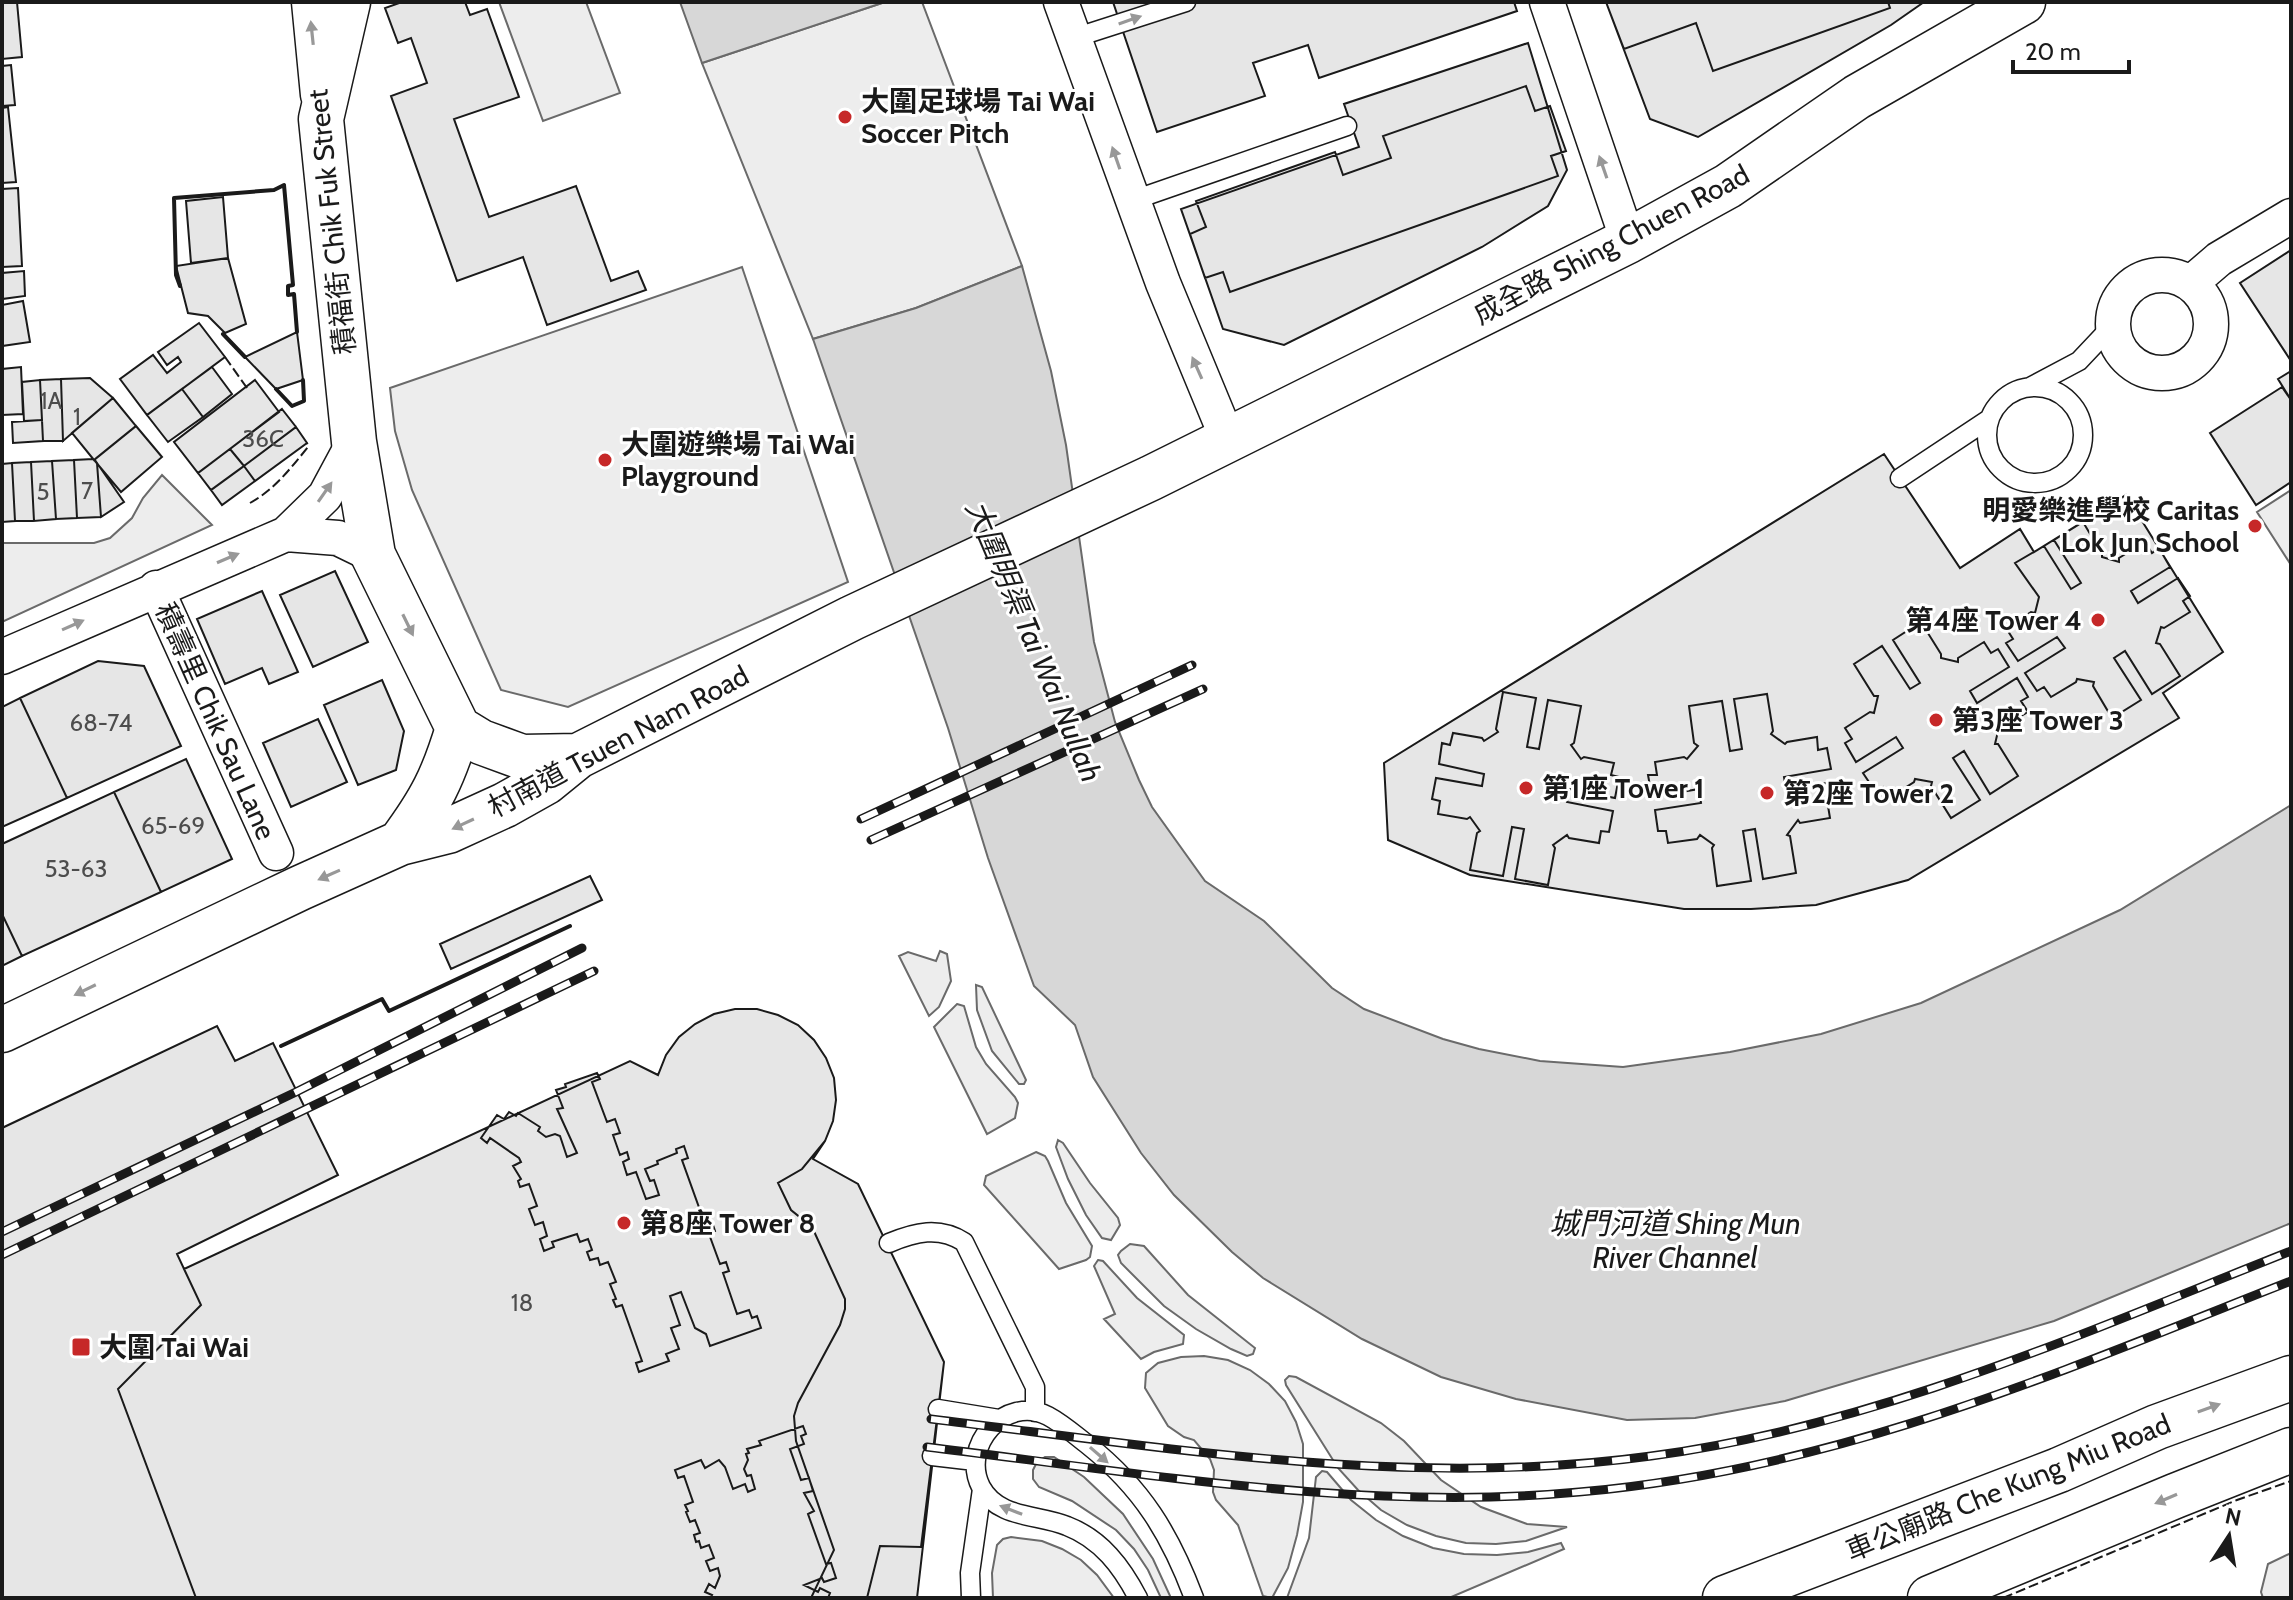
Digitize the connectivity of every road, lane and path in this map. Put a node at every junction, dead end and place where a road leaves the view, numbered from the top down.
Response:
1 (309, 2) edge
2 (348, 2) edge
3 (1061, 2) edge
4 (1186, 2) edge
5 (1547, 2) edge
6 (2023, 2) edge
7 (1988, 14) edge
8 (1074, 38) junction
9 (321, 119) junction
10 (1347, 126) dead end
11 (1131, 201) junction
12 (2291, 216) edge
13 (1628, 241) junction
14 (2191, 283) junction
15 (2112, 326) junction
16 (2028, 388) junction
17 (1989, 419) junction
18 (1228, 440) junction
19 (354, 442) junction
20 (1900, 478) dead end
21 (286, 534) junction
22 (373, 555) junction
23 (156, 588) junction
24 (2, 657) edge
25 (458, 728) junction
26 (578, 756) junction
27 (400, 843) junction
28 (276, 853) dead end
29 (2, 1030) edge
30 (889, 1243) dead end
31 (2291, 1378) edge
32 (938, 1409) dead end
33 (1035, 1412) junction
34 (999, 1419) junction
35 (2291, 1450) edge
36 (932, 1456) dead end
37 (975, 1461) junction
38 (982, 1489) junction
39 (971, 1598) edge
40 (1138, 1598) edge
41 (1194, 1598) edge
42 (1725, 1598) edge
43 (1930, 1598) edge

9 -> 1 street, 積福街 Chik Fuk Street
2 - 9 street
3 - 8 street
8 -> 4 lane
13 -> 5 street
6 - 7 street, 成全路 Shing Chuen Road
7 - 13 street, 成全路 Shing Chuen Road
11 -> 8 street
9 - 19 street, 積福街 Chik Fuk Street
10 - 11 lane
18 -> 11 street
12 - 14 street
13 - 18 street, 成全路 Shing Chuen Road
14 - 15 street
14 - 15 street
15 - 16 lane
16 - 17 lane
16 - 17 lane
17 - 20 lane
18 - 26 street, 村南道 Tsuen Nam Road
21 -> 19 street
19 - 22 street, 積福街 Chik Fuk Street
21 - 22 street
23 -> 21 street
22 -> 25 street, 積福街 Chik Fuk Street
24 -> 23 street
23 - 28 street, 積壽里 Chik Sau Lane
25 - 26 street
25 - 27 street
26 -> 27 street, 村南道 Tsuen Nam Road
27 -> 29 street, 村南道 Tsuen Nam Road
30 - 33 lane
42 -> 31 street, 車公廟路 Che Kung Miu Road
32 - 34 lane
33 - 34 lane
33 -> 41 lane
34 - 37 lane
35 -> 43 street
36 - 37 lane
37 - 38 lane
38 - 39 lane
40 -> 38 lane

